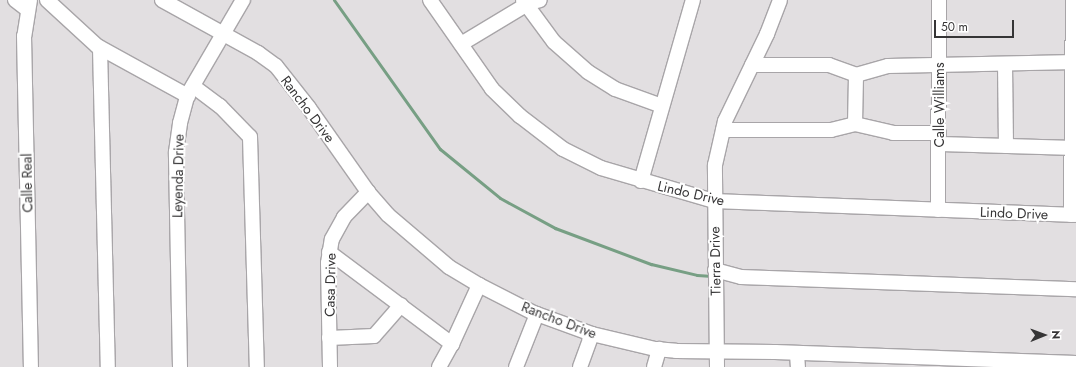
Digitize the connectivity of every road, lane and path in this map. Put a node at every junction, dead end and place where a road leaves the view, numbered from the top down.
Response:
1 (15, 0) edge
2 (47, 0) edge
3 (162, 0) edge
4 (243, 0) edge
5 (430, 0) edge
6 (540, 0) edge
7 (693, 0) edge
8 (780, 0) edge
9 (939, 0) edge
10 (1073, 0) edge
11 (524, 2) edge
12 (29, 5) edge
13 (223, 32) junction
14 (461, 44) junction
15 (100, 48) junction
16 (1074, 62) edge
17 (1005, 64) junction
18 (752, 65) junction
19 (939, 66) junction
20 (856, 75) junction
21 (190, 91) junction
22 (662, 106) junction
23 (855, 124) junction
24 (723, 130) junction
25 (939, 138) junction
26 (1006, 146) junction
27 (1074, 148) edge
28 (641, 180) junction
29 (368, 192) junction
30 (714, 201) junction
31 (938, 210) junction
32 (1074, 215) edge
33 (330, 252) junction
34 (716, 270) junction
35 (479, 285) junction
36 (1076, 289) edge
37 (401, 305) junction
38 (537, 314) junction
39 (592, 334) junction
40 (329, 338) junction
41 (452, 344) junction
42 (659, 349) junction
43 (716, 352) junction
44 (798, 360) edge
45 (860, 361) edge
46 (1076, 363) edge
47 (31, 367) edge
48 (108, 367) edge
49 (180, 367) edge
50 (256, 367) edge
51 (330, 367) edge
52 (439, 367) edge
53 (516, 367) edge
54 (580, 367) edge
55 (654, 367) edge
56 (717, 367) edge

1 - 12 street
2 - 15 street
3 - 13 street, Rancho Drive
4 - 13 street, Leyenda Drive
5 - 14 street, Lindo Drive
6 - 11 street
7 - 22 street
8 - 18 street, Tierra Drive
9 - 19 street, Calle Williams
10 - 16 street
11 - 14 street
11 - 22 street
12 - 47 street, Calle Real
13 - 21 street, Leyenda Drive
13 - 29 street, Rancho Drive
14 - 28 street, Lindo Drive
15 - 21 street
15 - 48 street
16 - 17 street
16 - 27 street
17 - 19 street
17 - 26 street
18 - 20 street
18 - 24 street, Tierra Drive
19 - 20 street
19 - 25 street, Calle Williams
20 - 23 street
21 - 49 street, Leyenda Drive
21 - 50 street
22 - 28 street
23 - 24 street
23 - 25 street
24 - 30 street, Tierra Drive
25 - 26 street
25 - 31 street, Calle Williams
26 - 27 street
27 - 32 street
28 - 30 street, Lindo Drive
29 - 33 street, Casa Drive
29 - 35 street, Rancho Drive
30 - 31 street, Lindo Drive
30 - 34 street, Tierra Drive
31 - 32 street, Lindo Drive
33 - 37 street
33 - 40 street, Casa Drive
34 - 36 street
34 - 43 street, Tierra Drive
35 - 38 street, Rancho Drive
35 - 41 street
37 - 40 street
37 - 41 street
38 - 39 street, Rancho Drive
38 - 53 street
39 - 42 street, Rancho Drive
39 - 54 street
40 - 51 street, Casa Drive
41 - 52 street
42 - 43 street, Rancho Drive
42 - 55 street
43 - 44 street, Rancho Drive
43 - 56 street, Tierra Drive
44 - 45 street, Rancho Drive
45 - 46 street, Rancho Drive

